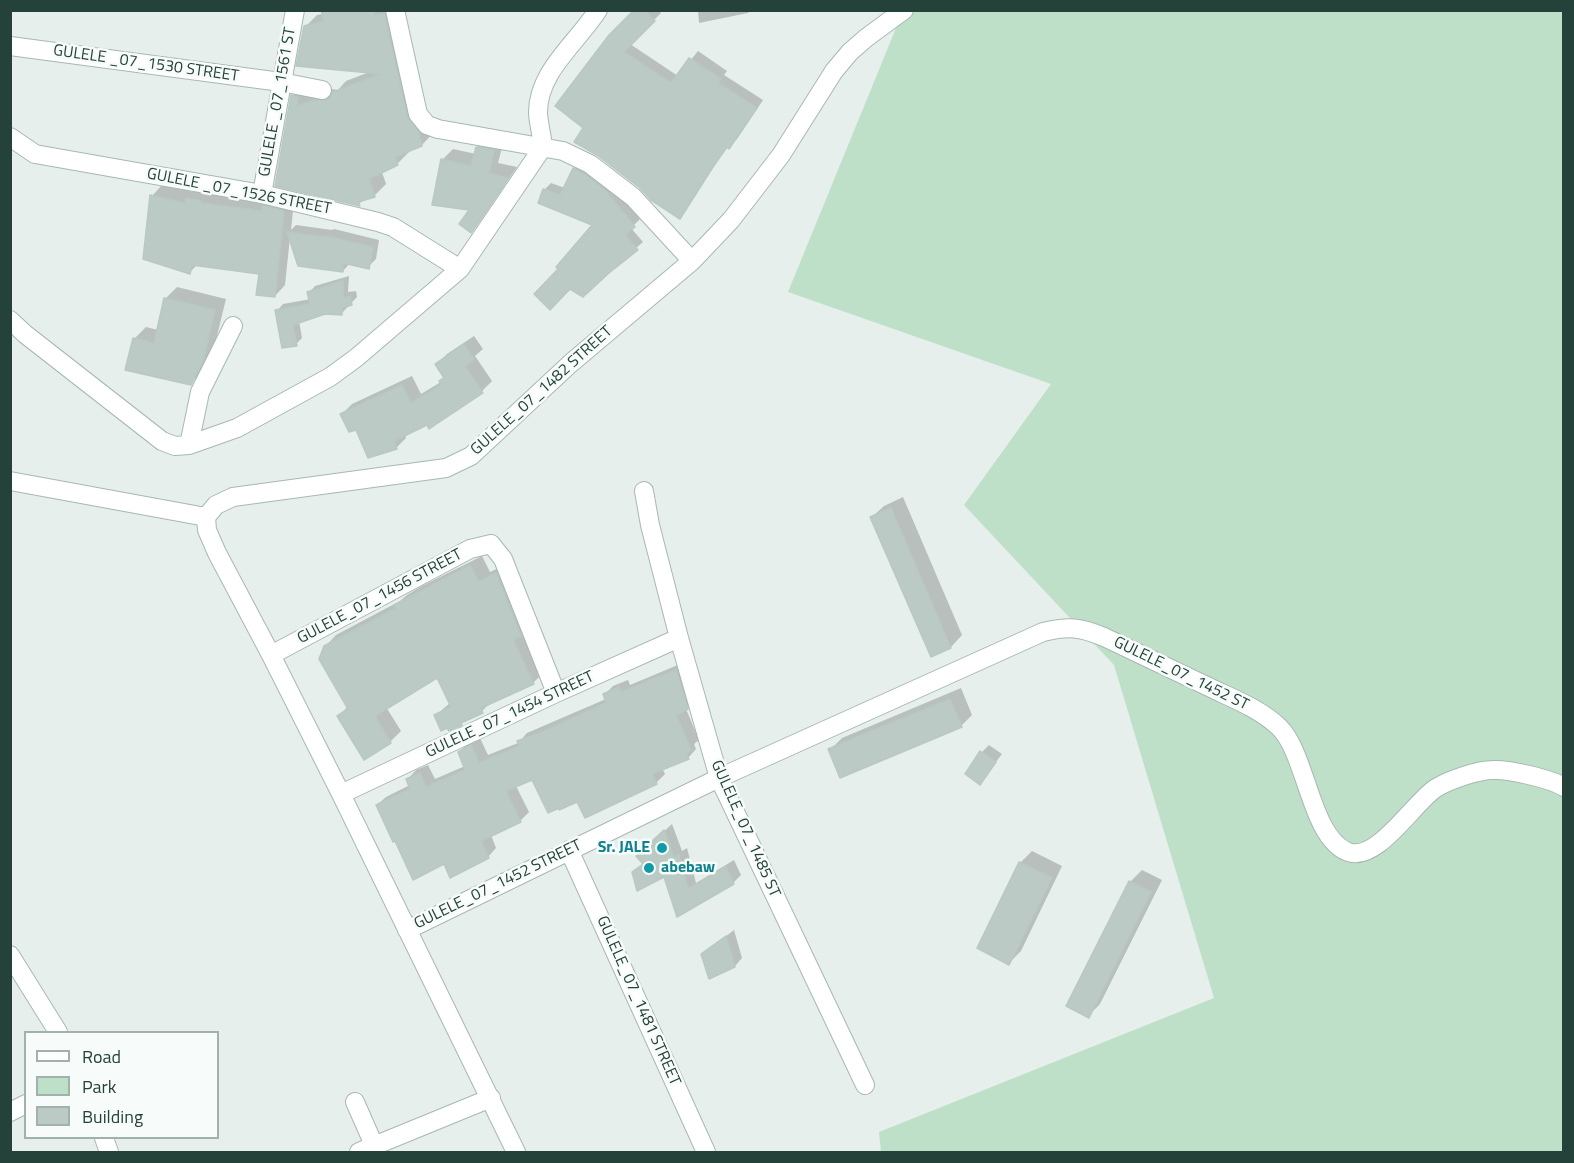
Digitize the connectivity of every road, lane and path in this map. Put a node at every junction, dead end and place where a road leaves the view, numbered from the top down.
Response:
1 (295, 10) edge
2 (395, 10) edge
3 (598, 10) edge
4 (904, 10) edge
5 (10, 46) edge
6 (281, 82) junction
7 (321, 90) dead end
8 (10, 137) edge
9 (543, 147) junction
10 (262, 194) junction
11 (692, 261) junction
12 (460, 270) junction
13 (10, 320) edge
14 (233, 326) dead end
15 (189, 445) junction
16 (10, 482) edge
17 (644, 491) dead end
18 (206, 517) junction
19 (679, 639) junction
20 (271, 655) junction
21 (556, 693) junction
22 (719, 778) junction
23 (1563, 787) edge
24 (341, 794) junction
25 (569, 850) junction
26 (407, 930) junction
27 (10, 955) edge
28 (57, 1031) edge
29 (865, 1085) dead end
30 (491, 1098) junction
31 (355, 1102) dead end
32 (24, 1105) edge
33 (10, 1112) edge
34 (370, 1150) edge
35 (516, 1152) edge
36 (706, 1152) edge

1 - 6 street, GULELE _07_1561 ST
2 - 9 street
3 - 9 street
4 - 11 street, GULELE_07_1482 STREET
5 - 6 street, GULELE _07_1530 STREET
6 - 7 street, GULELE _07_1530 STREET
6 - 10 street, GULELE _07_1561 ST
8 - 10 street, GULELE _07_1526 STREET
9 - 11 street
9 - 12 street
10 - 12 street, GULELE _07_1526 STREET
11 - 18 street, GULELE_07_1482 STREET
12 - 15 street
13 - 15 street
14 - 15 street
16 - 18 street
17 - 19 street, GULELE_07_1485 ST
18 - 20 street
19 - 21 street, GULELE_07_1454 STREET
19 - 22 street, GULELE_07_1485 ST
20 - 21 street, GULELE_07_1456 STREET
20 - 24 street
21 - 24 street, GULELE_07_1454 STREET
22 - 23 street, GULELE_07_1452 ST
22 - 25 street, GULELE_07_1452 STREET
22 - 29 street, GULELE_07_1485 ST
24 - 26 street
25 - 26 street, GULELE_07_1452 STREET
25 - 36 street, GULELE_07_1481 STREET
26 - 30 street
27 - 28 street
30 - 34 street
30 - 35 street
31 - 34 street
32 - 33 street

